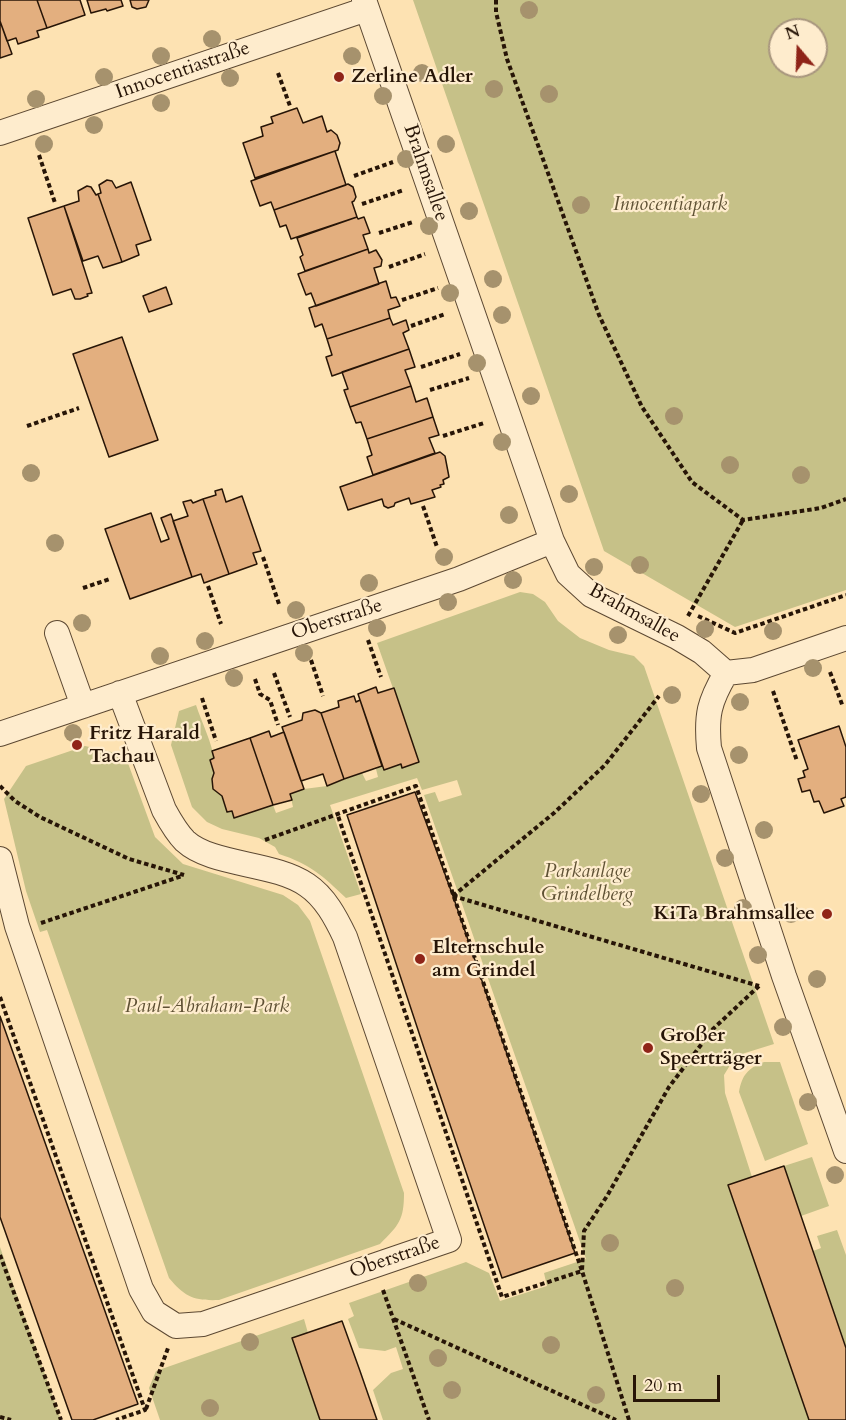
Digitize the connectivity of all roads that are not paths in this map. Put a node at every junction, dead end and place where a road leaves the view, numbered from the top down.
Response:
1 (365, 4) edge
2 (0, 133) edge
3 (552, 541) junction
4 (57, 633) dead end
5 (846, 638) edge
6 (726, 673) junction
7 (120, 693) junction
8 (83, 706) junction
9 (0, 734) edge
10 (0, 859) edge
11 (846, 1151) edge

1 - 2 street, Innocentiastraße
1 - 3 street, Brahmsallee
3 - 6 street, Brahmsallee
3 - 7 street, Oberstraße
4 - 8 street
5 - 6 street
6 - 11 street
7 - 8 street, Oberstraße
7 - 10 street, Oberstraße
8 - 9 street, Oberstraße

